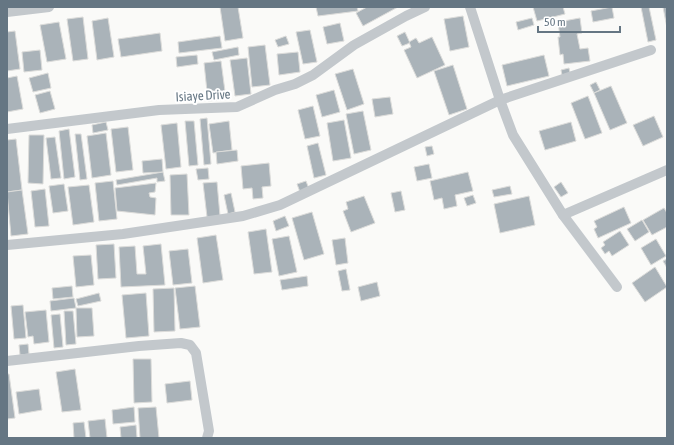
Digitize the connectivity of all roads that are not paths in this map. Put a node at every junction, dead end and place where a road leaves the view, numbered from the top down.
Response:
1 (49, 7) edge
2 (425, 7) edge
3 (470, 7) edge
4 (7, 12) edge
5 (651, 50) dead end
6 (500, 100) junction
7 (7, 129) edge
8 (667, 170) edge
9 (563, 215) junction
10 (7, 245) edge
11 (617, 287) dead end
12 (7, 362) edge
13 (207, 438) edge

1 - 4 street
2 - 7 street, Isiaye Drive
3 - 6 street
5 - 6 street
6 - 9 street
6 - 10 street
8 - 9 street
9 - 11 street
12 - 13 street

